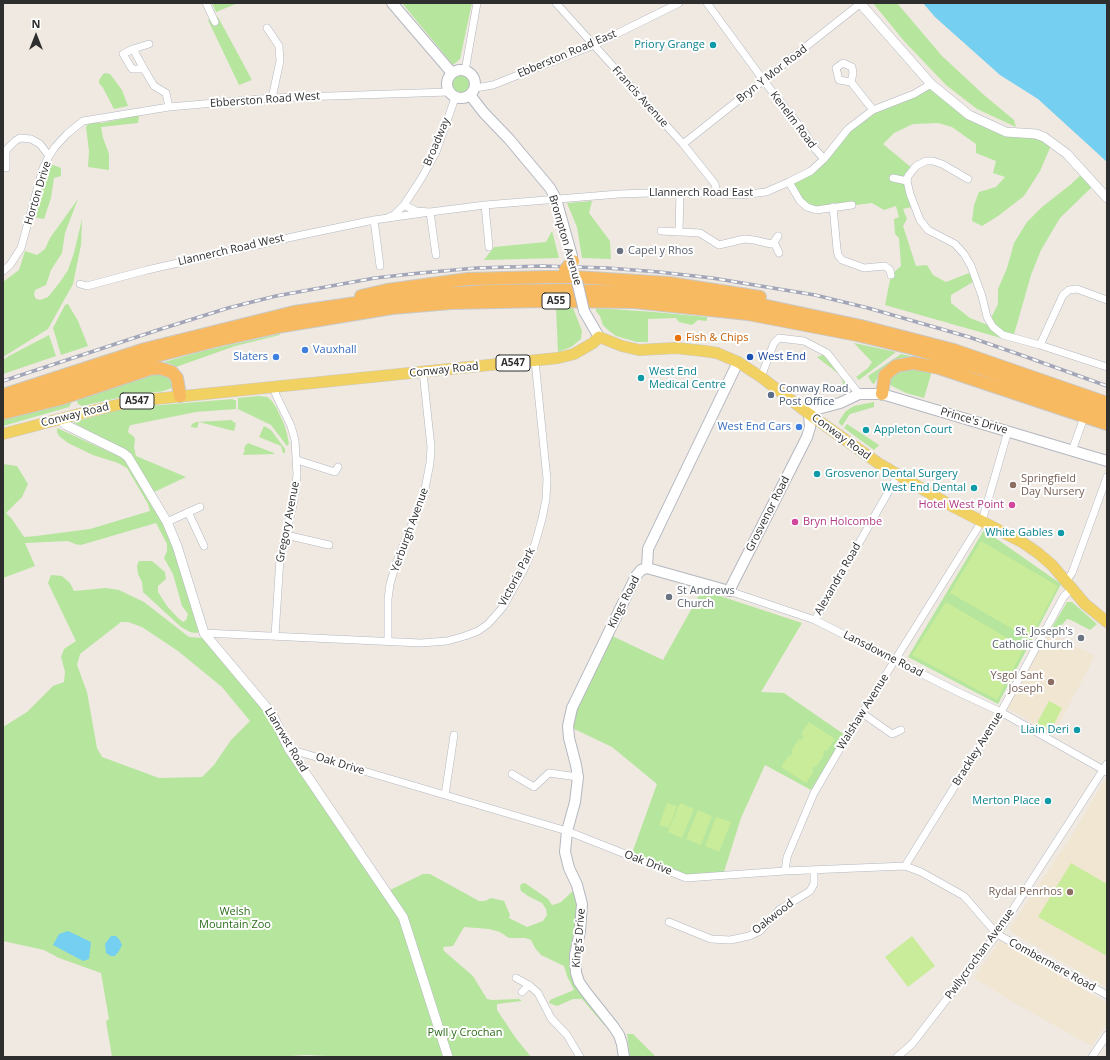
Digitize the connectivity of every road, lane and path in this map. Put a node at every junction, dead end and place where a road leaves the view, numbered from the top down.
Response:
1 (206, 3) edge
2 (392, 3) edge
3 (477, 3) edge
4 (556, 3) edge
5 (678, 3) edge
6 (707, 3) edge
7 (861, 3) edge
8 (215, 22) dead end
9 (267, 28) dead end
10 (149, 44) dead end
11 (594, 45) junction
12 (133, 49) junction
13 (144, 69) junction
14 (465, 71) junction
15 (452, 73) junction
16 (764, 81) junction
17 (851, 82) dead end
18 (931, 84) junction
19 (472, 91) junction
20 (452, 94) junction
21 (272, 98) junction
22 (169, 107) junction
23 (873, 110) junction
24 (83, 122) joint
25 (683, 144) junction
26 (49, 156) junction
27 (824, 159) junction
28 (6, 168) dead end
29 (965, 168) dead end
30 (893, 178) dead end
31 (907, 181) junction
32 (789, 182) junction
33 (680, 192) junction
34 (717, 194) junction
35 (1107, 198) edge
36 (556, 199) junction
37 (404, 205) junction
38 (485, 205) junction
39 (852, 205) dead end
40 (833, 207) junction
41 (430, 212) junction
42 (385, 219) junction
43 (374, 220) junction
44 (661, 231) dead end
45 (679, 231) junction
46 (489, 247) dead end
47 (779, 253) dead end
48 (436, 255) dead end
49 (380, 266) dead end
50 (573, 269) junction
51 (3, 271) edge
52 (891, 275) dead end
53 (80, 284) dead end
54 (1107, 300) edge
55 (294, 312) junction
56 (598, 337) junction
57 (1040, 345) junction
58 (954, 350) junction
59 (535, 360) junction
60 (738, 362) junction
61 (1107, 367) edge
62 (423, 372) junction
63 (761, 377) junction
64 (274, 388) junction
65 (859, 394) junction
66 (882, 394) junction
67 (3, 395) edge
68 (180, 396) junction
69 (793, 402) junction
70 (840, 402) junction
71 (1107, 403) edge
72 (3, 406) edge
73 (3, 414) edge
74 (809, 414) junction
75 (1107, 414) edge
76 (59, 419) junction
77 (1082, 422) dead end
78 (1107, 424) edge
79 (827, 428) junction
80 (1008, 431) junction
81 (3, 434) edge
82 (807, 437) junction
83 (1072, 451) junction
84 (297, 460) junction
85 (1107, 461) edge
86 (338, 467) dead end
87 (898, 475) junction
88 (1107, 477) edge
89 (200, 507) dead end
90 (188, 512) junction
91 (982, 521) junction
92 (167, 522) junction
93 (286, 535) junction
94 (329, 545) dead end
95 (204, 546) dead end
96 (647, 568) junction
97 (1069, 585) junction
98 (729, 591) junction
99 (815, 620) junction
100 (1107, 622) edge
101 (204, 633) junction
102 (275, 636) junction
103 (388, 641) junction
104 (895, 660) junction
105 (1001, 712) junction
106 (862, 713) junction
107 (901, 730) dead end
108 (454, 735) dead end
109 (289, 749) junction
110 (1106, 769) edge
111 (512, 774) dead end
112 (578, 777) junction
113 (445, 796) junction
114 (567, 832) junction
115 (905, 866) junction
116 (814, 870) junction
117 (785, 871) junction
118 (669, 922) dead end
119 (997, 934) junction
120 (516, 978) dead end
121 (529, 985) junction
122 (522, 992) dead end
123 (1107, 995) edge
124 (1107, 1035) edge
125 (448, 1057) edge
126 (580, 1057) edge
127 (624, 1057) edge
128 (897, 1057) edge
129 (1092, 1057) edge

1 - 8 street
2 - 15 main road
3 - 14 street
4 - 11 street, Francis Avenue
5 - 11 street, Ebberston Road East
6 - 16 street, Kenelm Road
7 - 16 street, Bryn Y Mor Road
7 - 18 street
9 - 21 street
10 - 12 street
11 - 19 street, Ebberston Road East
11 - 25 street, Francis Avenue
12 - 13 street
12 - 13 street
13 - 22 street
14 - 15 main road
14 - 19 main road
15 - 20 main road
16 - 25 street, Bryn Y Mor Road
16 - 27 street, Kenelm Road
17 - 23 street
18 - 23 street, Llannerch Road East
18 - 35 street
19 - 20 main road
19 - 36 main road, Brompton Avenue
20 - 21 street, Ebberston Road West
20 - 37 street, Broadway
21 - 22 street, Ebberston Road West
22 - 24 street, Ebberston Road West
23 - 27 street, Llannerch Road East
24 - 26 street, Horton Drive
25 - 34 street, Francis Avenue
26 - 28 street
26 - 51 street, Horton Drive
27 - 32 street, Llannerch Road East
29 - 31 street
30 - 31 street
31 - 57 street
32 - 34 street, Llannerch Road East
32 - 40 street
33 - 34 street, Llannerch Road East
33 - 36 street, Llannerch Road East
33 - 45 street
36 - 38 street, Llannerch Road West
36 - 50 main road, Brompton Avenue
37 - 41 street, Llannerch Road West
37 - 42 street, Llannerch Road West
38 - 41 street, Llannerch Road West
38 - 46 street
39 - 40 street
40 - 52 street
41 - 42 street, Llannerch Road West
41 - 48 street
42 - 43 street, Llannerch Road West
43 - 49 street
43 - 53 street, Llannerch Road West
44 - 45 street
45 - 47 street
50 - 55 highway
50 - 56 main road, Brompton Avenue, bridge
50 - 58 highway
54 - 57 street
55 - 58 highway, A55
55 - 67 highway, A55
56 - 59 main road, Conway Road / A547
56 - 60 main road, Conway Road
57 - 61 street
58 - 71 highway, A55
59 - 62 main road, Conway Road / A547
59 - 103 street, Victoria Park
60 - 63 main road, Conway Road
60 - 96 main road, Kings Road
62 - 64 main road, Conway Road / A547
62 - 103 street, Yerburgh Avenue
63 - 65 street
63 - 69 main road, Conway Road
64 - 68 main road, Conway Road / A547
64 - 84 street, Gregory Avenue
65 - 66 main road, Prince's Drive
65 - 70 main road, Prince's Drive
66 - 78 highway
66 - 80 main road, Prince's Drive
68 - 73 highway
68 - 76 main road, Conway Road / A547
69 - 70 main road, Prince's Drive
69 - 74 main road, Conway Road
70 - 74 main road, Prince's Drive
72 - 75 highway, A55
74 - 79 main road, Conway Road
74 - 82 main road, Grosvenor Road
76 - 81 main road, Conway Road / A547
76 - 92 street, Llanrwst Road
77 - 83 street
79 - 82 main road
79 - 87 main road, Conway Road
80 - 83 main road, Prince's Drive
80 - 91 street, Walshaw Avenue
82 - 98 main road, Grosvenor Road
83 - 85 main road, Prince's Drive
84 - 86 street
84 - 93 street, Gregory Avenue
87 - 91 main road, Conway Road
87 - 99 street, Alexandra Road
88 - 97 street, Brackley Avenue
89 - 90 street
90 - 92 street
90 - 95 street
91 - 97 main road, Conway Road
91 - 104 street, Walshaw Avenue
92 - 101 street, Llanrwst Road
93 - 94 street
93 - 102 street, Gregory Avenue
96 - 98 main road, Lansdowne Road
96 - 112 main road, Kings Road
97 - 100 main road, Conway Road
97 - 105 street, Brackley Avenue
98 - 99 street, Lansdowne Road
99 - 104 street, Lansdowne Road
101 - 102 street, Victoria Park
101 - 109 street, Llanrwst Road
102 - 103 street, Victoria Park
104 - 105 street, Lansdowne Road
104 - 106 street, Walshaw Avenue
105 - 110 street, Lansdowne Road
105 - 115 street, Brackley Avenue
106 - 107 street
106 - 117 street, Walshaw Avenue
108 - 113 street
109 - 113 street, Oak Drive
109 - 125 street, Llanrwst Road
110 - 119 street, Pwllycrochan Avenue
111 - 112 street
112 - 114 main road, Kings Road
113 - 114 street, Oak Drive
114 - 117 street, Oak Drive
114 - 127 main road, King's Drive
115 - 116 street, Oak Drive
115 - 119 street, Oak Drive
116 - 117 street, Oak Drive
116 - 118 street, Oakwood
119 - 123 street, Combermere Road
119 - 128 street, Pwllycrochan Avenue
120 - 121 street
121 - 122 street
121 - 126 street
124 - 129 street

